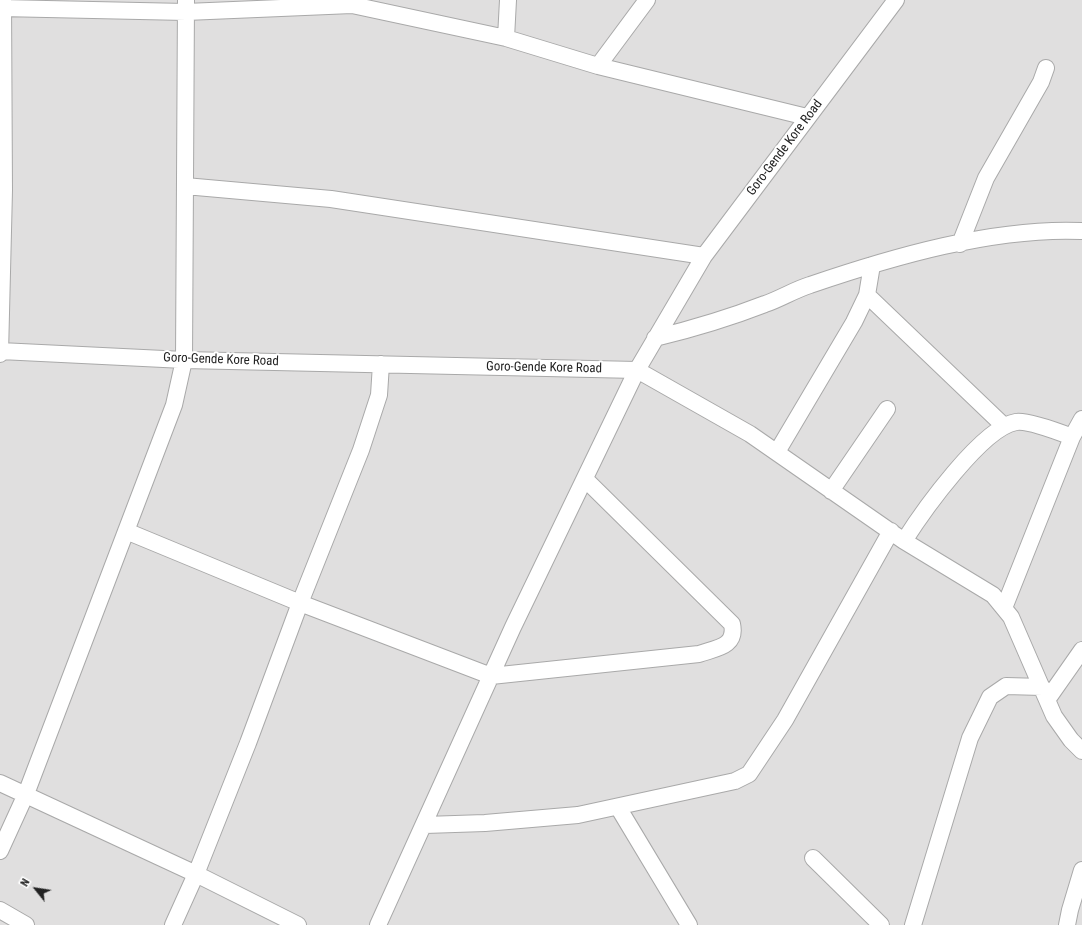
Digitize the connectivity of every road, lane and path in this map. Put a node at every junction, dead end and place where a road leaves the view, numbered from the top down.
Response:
1 (508, 0) edge
2 (647, 0) edge
3 (896, 0) edge
4 (352, 2) edge
5 (2, 6) edge
6 (186, 6) edge
7 (506, 38) junction
8 (598, 66) junction
9 (1046, 68) dead end
10 (807, 117) junction
11 (185, 186) junction
12 (2, 190) edge
13 (1082, 231) edge
14 (960, 244) junction
15 (704, 256) junction
16 (872, 265) junction
17 (867, 294) junction
18 (655, 338) junction
19 (0, 352) edge
20 (184, 360) junction
21 (381, 364) junction
22 (637, 370) junction
23 (887, 409) dead end
24 (1082, 419) edge
25 (1004, 426) junction
26 (1072, 437) junction
27 (777, 452) junction
28 (585, 479) junction
29 (831, 491) junction
30 (126, 531) junction
31 (898, 536) junction
32 (300, 603) junction
33 (1004, 608) junction
34 (1082, 650) edge
35 (491, 676) junction
36 (1045, 693) junction
37 (1082, 751) edge
38 (0, 783) edge
39 (26, 794) junction
40 (618, 807) junction
41 (425, 824) junction
42 (0, 851) edge
43 (813, 858) dead end
44 (1082, 870) edge
45 (196, 874) junction
46 (0, 910) edge
47 (26, 925) edge
48 (172, 925) edge
49 (298, 925) edge
50 (378, 925) edge
51 (690, 925) edge
52 (881, 925) edge
53 (913, 925) edge
54 (1067, 925) edge

1 - 7 street
2 - 8 street
3 - 10 street, Goro-Gende Kore Road
4 - 6 street
4 - 7 street
5 - 6 street
5 - 12 street
6 - 11 street
7 - 8 street
8 - 10 street
9 - 14 street
10 - 15 street, Goro-Gende Kore Road
11 - 15 street
11 - 20 street
12 - 19 street
13 - 14 street
14 - 16 street
15 - 18 street, Goro-Gende Kore Road
16 - 17 street
16 - 18 street
17 - 25 street
17 - 27 street
18 - 22 street, Goro-Gende Kore Road
19 - 20 street, Goro-Gende Kore Road
20 - 21 street, Goro-Gende Kore Road
20 - 30 street
21 - 22 street, Goro-Gende Kore Road
21 - 32 street
22 - 27 street
22 - 28 street
23 - 29 street
24 - 26 street
25 - 26 street
25 - 31 street
26 - 33 street
27 - 29 street
28 - 35 street
28 - 35 street
29 - 31 street
30 - 32 street
30 - 39 street
31 - 33 street
31 - 40 street
32 - 35 street
32 - 45 street
33 - 36 street
34 - 36 street
35 - 41 street
36 - 37 street
36 - 53 street
38 - 39 street
39 - 42 street
39 - 45 street
40 - 41 street
40 - 51 street
41 - 50 street
43 - 52 street
44 - 54 street
45 - 48 street
45 - 49 street
46 - 47 street

